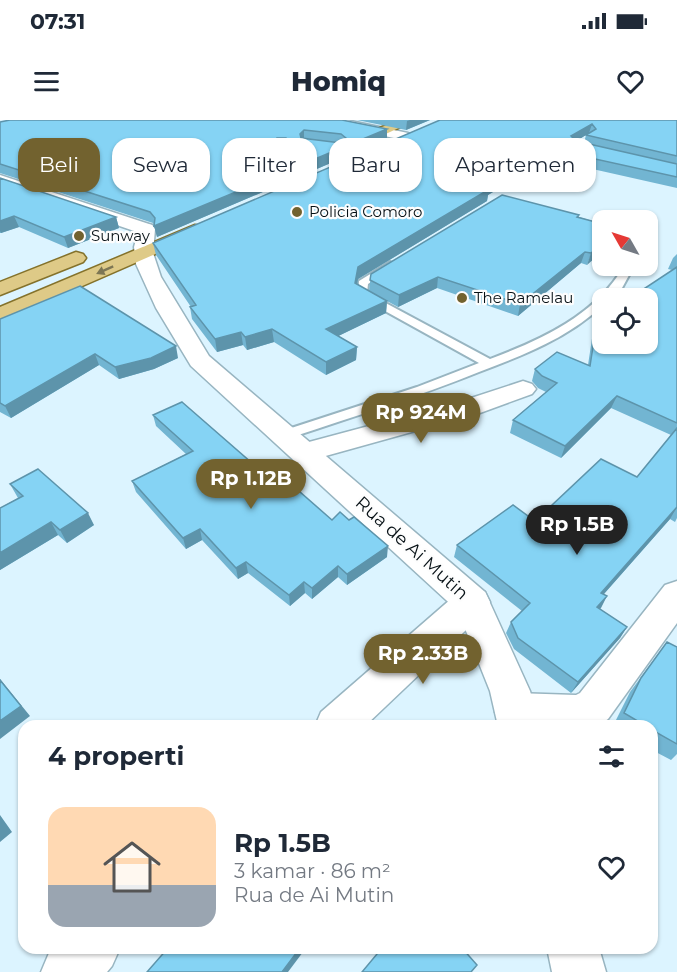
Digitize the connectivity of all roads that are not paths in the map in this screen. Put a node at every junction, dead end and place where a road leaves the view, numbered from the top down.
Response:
1 (328, 120) edge
2 (409, 128) edge
3 (428, 129) edge
4 (381, 132) junction
5 (366, 138) edge
6 (392, 138) edge
7 (0, 180) edge
8 (207, 225) edge
9 (142, 236) junction
10 (94, 251) dead end
11 (401, 258) edge
12 (0, 289) edge
13 (592, 309) edge
14 (0, 315) edge
15 (489, 364) junction
16 (523, 389) dead end
17 (294, 444) junction
18 (677, 595) edge
19 (472, 602) junction
20 (517, 719) edge
21 (343, 720) edge
22 (88, 954) edge
23 (574, 954) edge
24 (68, 972) edge
25 (579, 972) edge

1 - 4 street
2 - 3 main road
2 - 4 main road
2 - 6 main road
4 - 5 main road
7 - 9 street
8 - 9 main road
9 -> 14 main road
9 - 17 street, Rua de Ai Mutin
10 - 12 main road
11 - 15 lane
13 - 15 lane
15 - 17 lane
16 - 17 street
17 - 19 street, Rua de Ai Mutin
18 - 20 street
19 - 20 street, Rua de Ai Mutin
19 - 21 street
22 - 24 street
23 - 25 street

